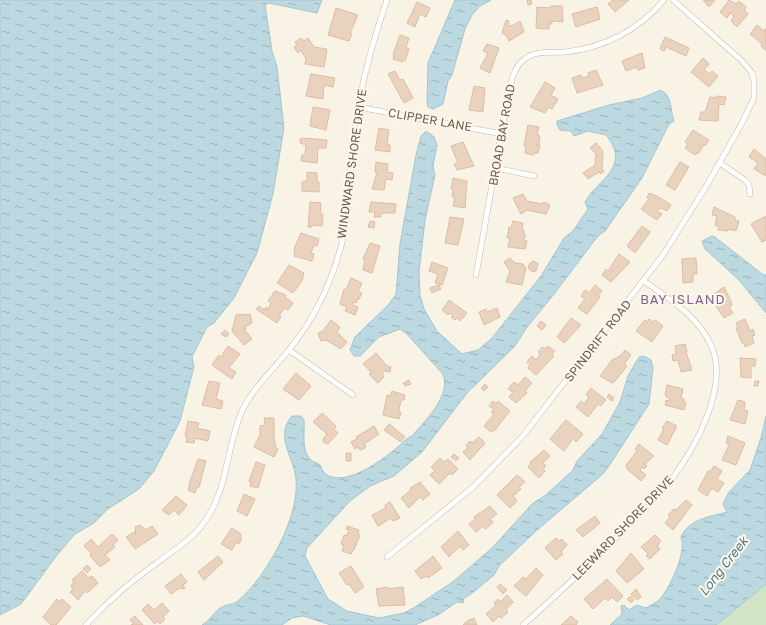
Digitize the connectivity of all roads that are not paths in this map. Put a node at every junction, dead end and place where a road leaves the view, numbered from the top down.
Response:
1 (387, 0) edge
2 (664, 0) edge
3 (673, 0) edge
4 (358, 107) junction
5 (502, 134) junction
6 (720, 163) junction
7 (496, 168) junction
8 (534, 176) dead end
9 (750, 194) dead end
10 (476, 275) dead end
11 (644, 281) junction
12 (289, 350) junction
13 (353, 395) dead end
14 (387, 557) dead end
15 (86, 625) edge
16 (523, 625) edge

1 - 4 street, WINDWARD SHORE DRIVE
2 - 5 street, BROAD BAY ROAD
3 - 6 street, SPINDRIFT ROAD
4 - 5 street, CLIPPER LANE
4 - 12 street, WINDWARD SHORE DRIVE
5 - 7 street, BROAD BAY ROAD
6 - 9 street
6 - 11 street, SPINDRIFT ROAD
7 - 8 street
7 - 10 street, BROAD BAY ROAD
11 - 14 street, SPINDRIFT ROAD
11 - 16 street, LEEWARD SHORE DRIVE
12 - 13 street
12 - 15 street, WINDWARD SHORE DRIVE

